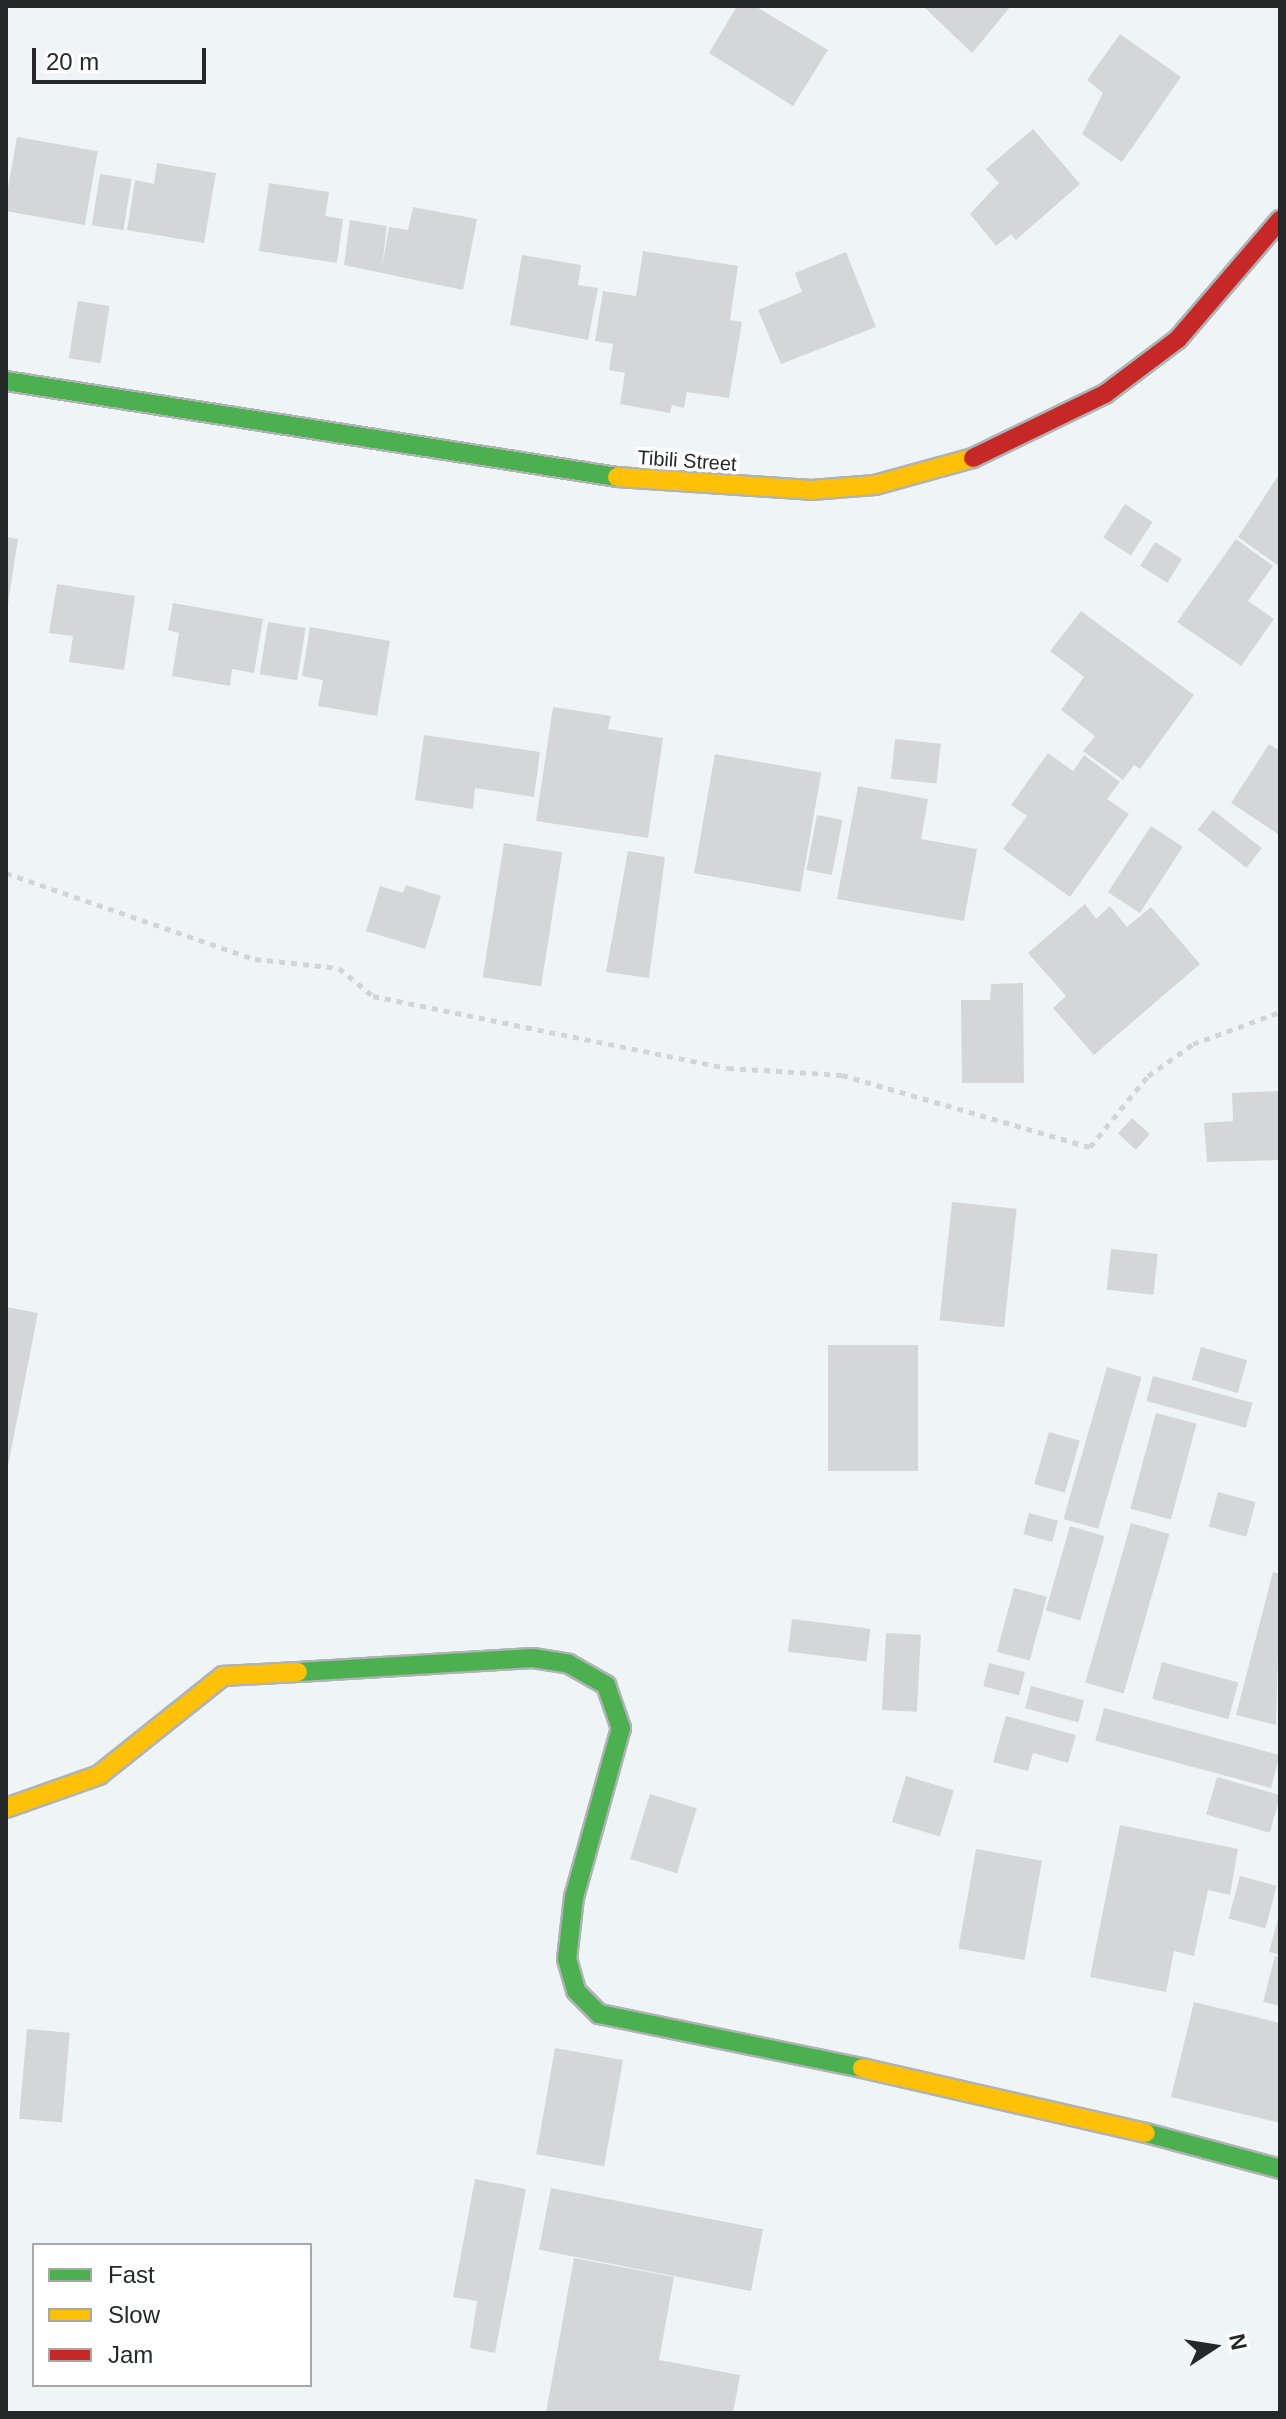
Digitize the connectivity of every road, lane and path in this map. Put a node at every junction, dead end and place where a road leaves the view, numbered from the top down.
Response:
1 (1280, 220) edge
2 (6, 381) edge
3 (6, 873) edge
4 (1280, 1012) edge
5 (6, 1808) edge
6 (1280, 2169) edge

1 - 2 street, Tibili Street
3 - 4 path
5 - 6 street

